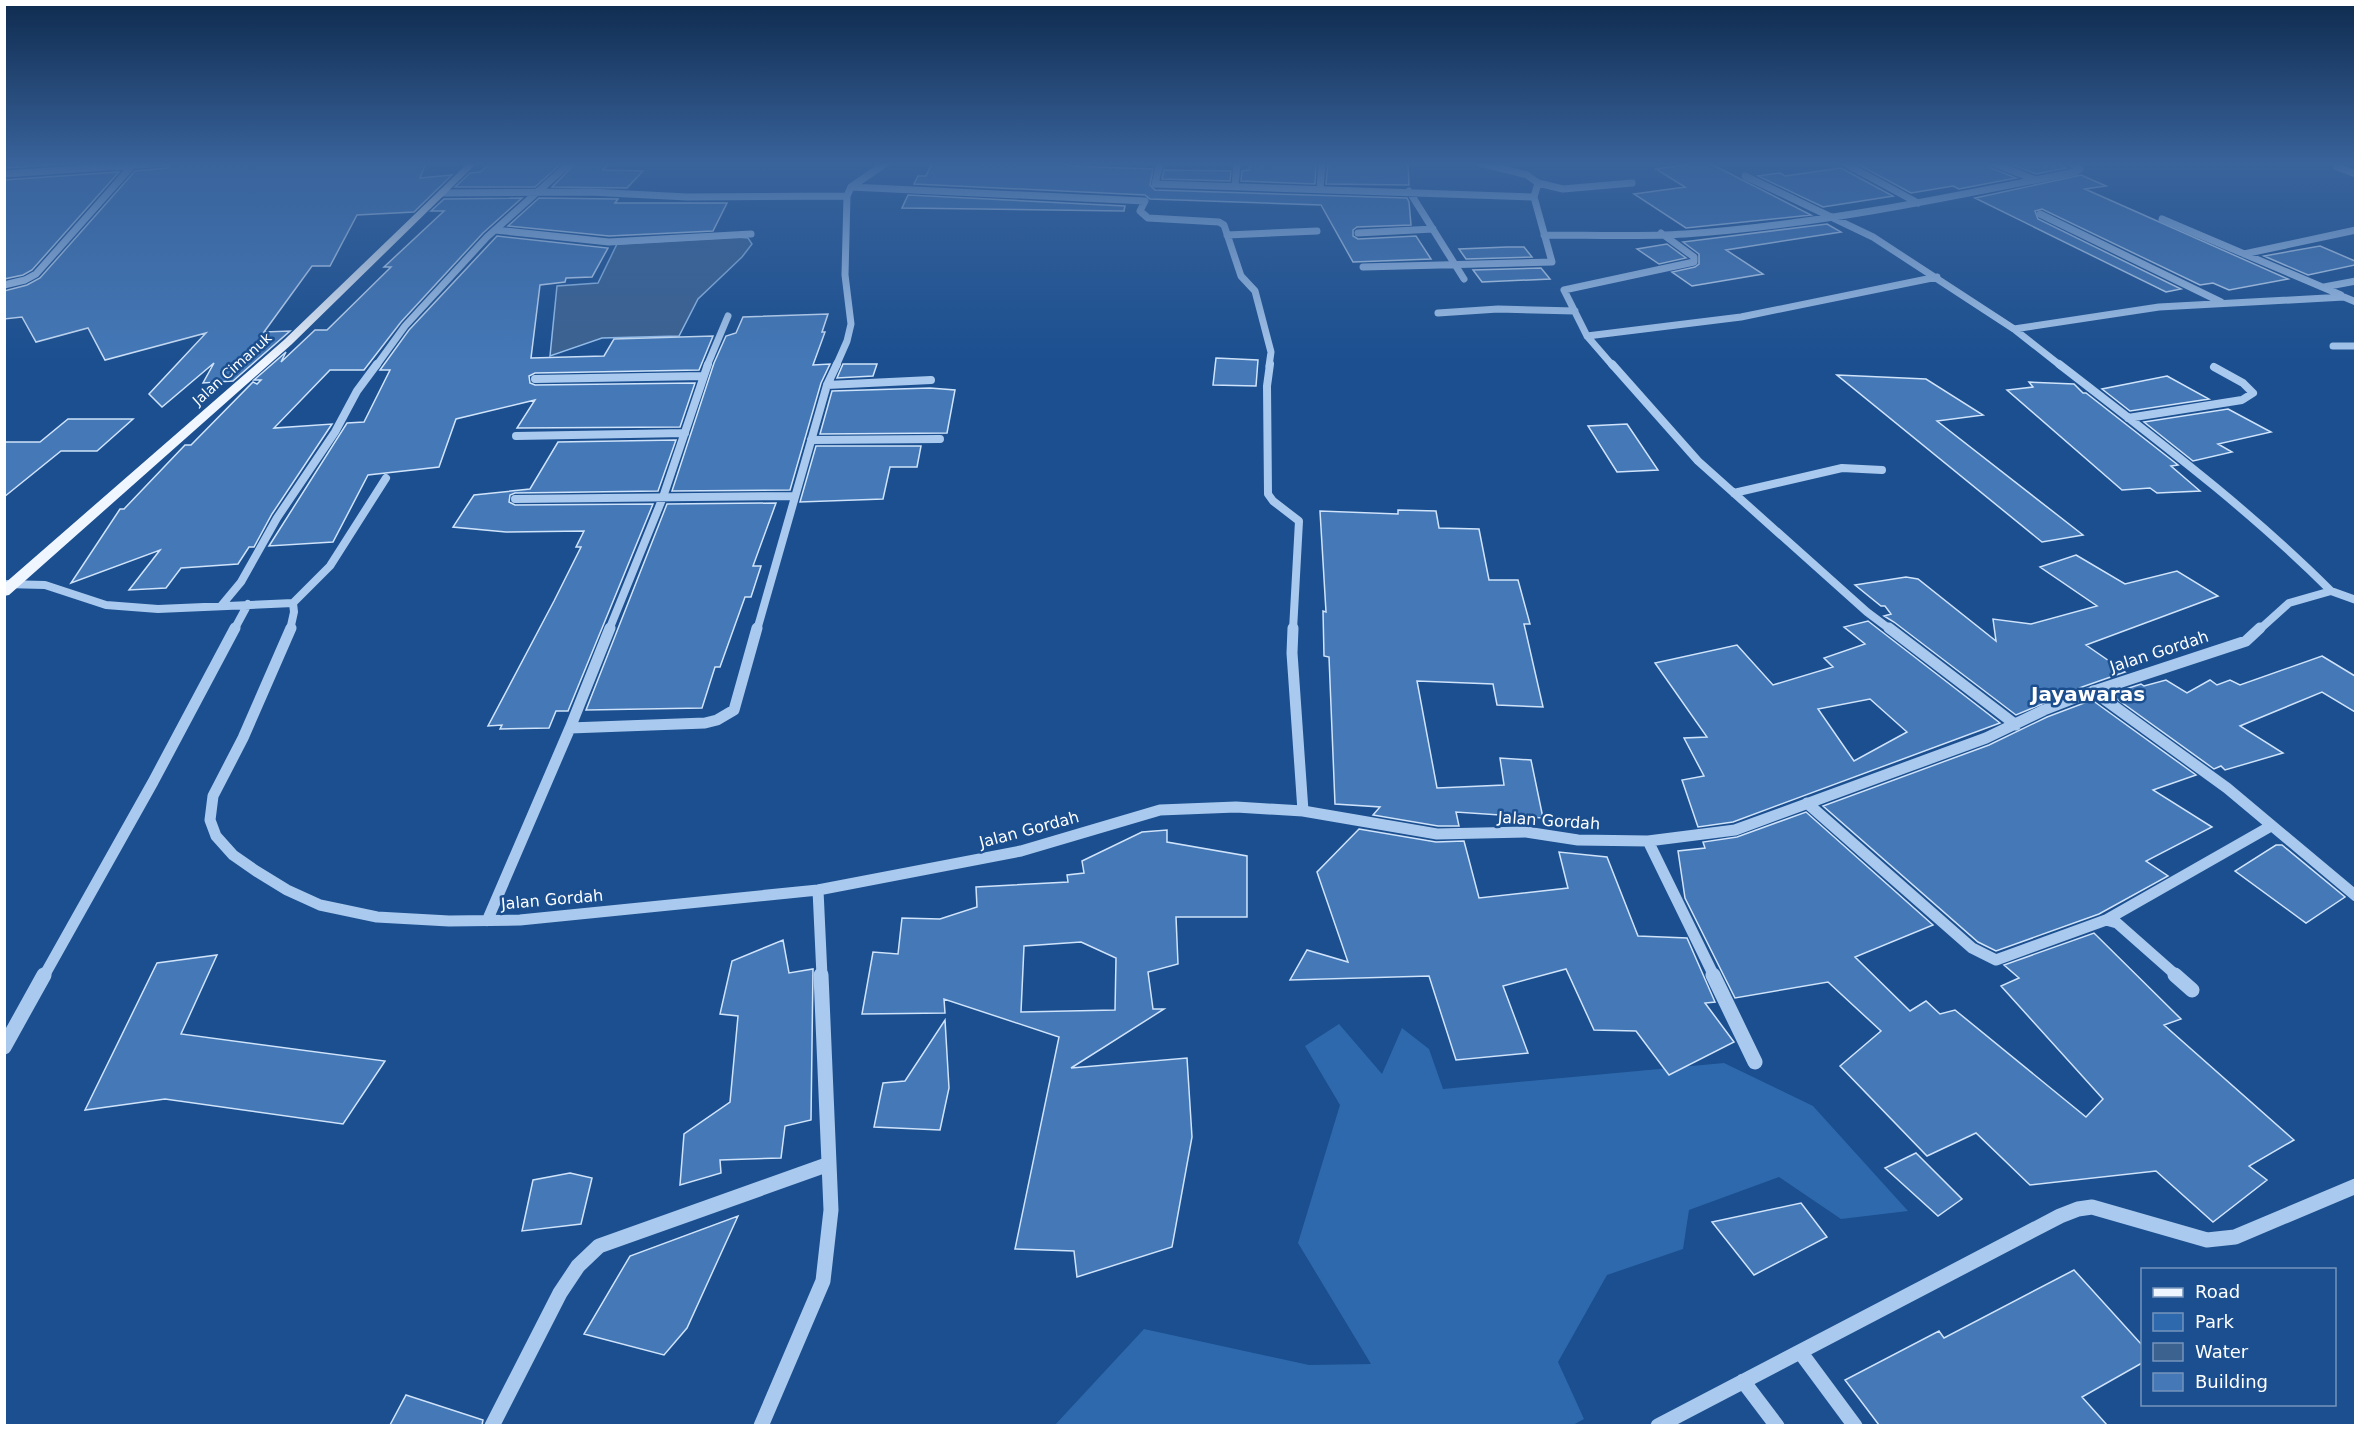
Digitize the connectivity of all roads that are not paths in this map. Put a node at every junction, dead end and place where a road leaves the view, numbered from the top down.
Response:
1 (1433, 229) edge
2 (75, 230) edge
3 (404, 230) edge
4 (495, 230) joint
5 (847, 230) edge
6 (1225, 230) edge
7 (1419, 230) edge
8 (1543, 230) edge
9 (1731, 230) edge
10 (1858, 230) edge
11 (2072, 230) edge
12 (2187, 230) edge
13 (2355, 230) edge
14 (1317, 231) dead end
15 (1358, 233) dead end
16 (1661, 233) junction
17 (751, 234) dead end
18 (1227, 235) junction
19 (1544, 235) junction
20 (2244, 254) junction
21 (1455, 264) junction
22 (1363, 267) dead end
23 (1937, 278) junction
24 (1464, 279) dead end
25 (2355, 281) edge
26 (4, 285) edge
27 (2324, 287) junction
28 (2344, 297) junction
29 (2355, 302) edge
30 (2223, 303) junction
31 (1575, 311) junction
32 (1438, 313) dead end
33 (728, 316) dead end
34 (2014, 328) junction
35 (1587, 336) junction
36 (2333, 346) dead end
37 (2355, 346) edge
38 (2214, 367) dead end
39 (703, 376) junction
40 (535, 379) dead end
41 (931, 380) dead end
42 (827, 385) junction
43 (2128, 418) junction
44 (685, 433) junction
45 (516, 436) dead end
46 (940, 439) dead end
47 (811, 440) junction
48 (1882, 470) dead end
49 (386, 478) dead end
50 (1734, 493) junction
51 (794, 496) junction
52 (663, 497) junction
53 (515, 499) dead end
54 (8, 586) edge
55 (2331, 591) junction
56 (2355, 600) edge
57 (293, 603) junction
58 (248, 604) junction
59 (221, 606) junction
60 (2093, 691) junction
61 (2016, 726) junction
62 (570, 728) junction
63 (1807, 803) junction
64 (1303, 811) junction
65 (2271, 826) junction
66 (1648, 841) junction
67 (818, 890) junction
68 (2355, 896) edge
69 (2106, 920) junction
70 (487, 921) junction
71 (2192, 990) dead end
72 (4, 1047) edge
73 (1755, 1062) dead end
74 (829, 1164) junction
75 (2355, 1186) edge
76 (1801, 1353) junction
77 (1743, 1381) junction
78 (492, 1425) edge
79 (760, 1425) edge
80 (1658, 1425) edge
81 (1776, 1425) edge
82 (1855, 1425) edge

1 - 21 street
2 - 26 street
3 - 54 main road, Jalan Cimanuk
4 - 17 street
4 - 59 street
5 - 42 street
6 - 18 street
7 - 15 street
8 - 19 street
9 - 16 street
10 - 23 street
11 - 30 street
12 - 20 street
13 - 20 street
14 - 18 street
16 - 19 street
16 - 31 street
18 - 64 street
19 - 21 street
20 - 27 street
21 - 22 street
21 - 24 street
23 - 34 street
23 - 35 street
25 - 27 street
27 - 28 street
28 - 29 street
28 - 30 street
30 - 34 street
31 - 32 street
31 - 35 street
33 - 39 street
34 - 43 street
35 - 50 street
36 - 37 street
38 - 43 street
39 - 40 street
39 - 44 street
41 - 42 street
42 - 47 street
43 - 55 street
44 - 45 street
44 - 52 street
46 - 47 street
47 - 51 street
48 - 50 street
49 - 57 street
50 - 61 street
51 - 52 street
51 - 62 street
52 - 53 street
52 - 62 street
54 - 59 street
55 - 56 street
55 - 60 street, Jalan Gordah
57 - 58 street
57 - 70 street, Jalan Gordah
58 - 59 street
58 - 72 street
60 - 61 street, Jalan Gordah
60 - 65 street
61 - 63 street, Jalan Gordah
62 - 70 street
63 - 66 street, Jalan Gordah
63 - 69 street
64 - 66 street, Jalan Gordah
64 - 67 street, Jalan Gordah
65 - 68 street
65 - 69 street
66 - 73 street
67 - 70 street, Jalan Gordah
67 - 74 street
69 - 71 street
74 - 78 street
74 - 79 street
75 - 76 street
76 - 77 street
76 - 82 street
77 - 80 street
77 - 81 street

